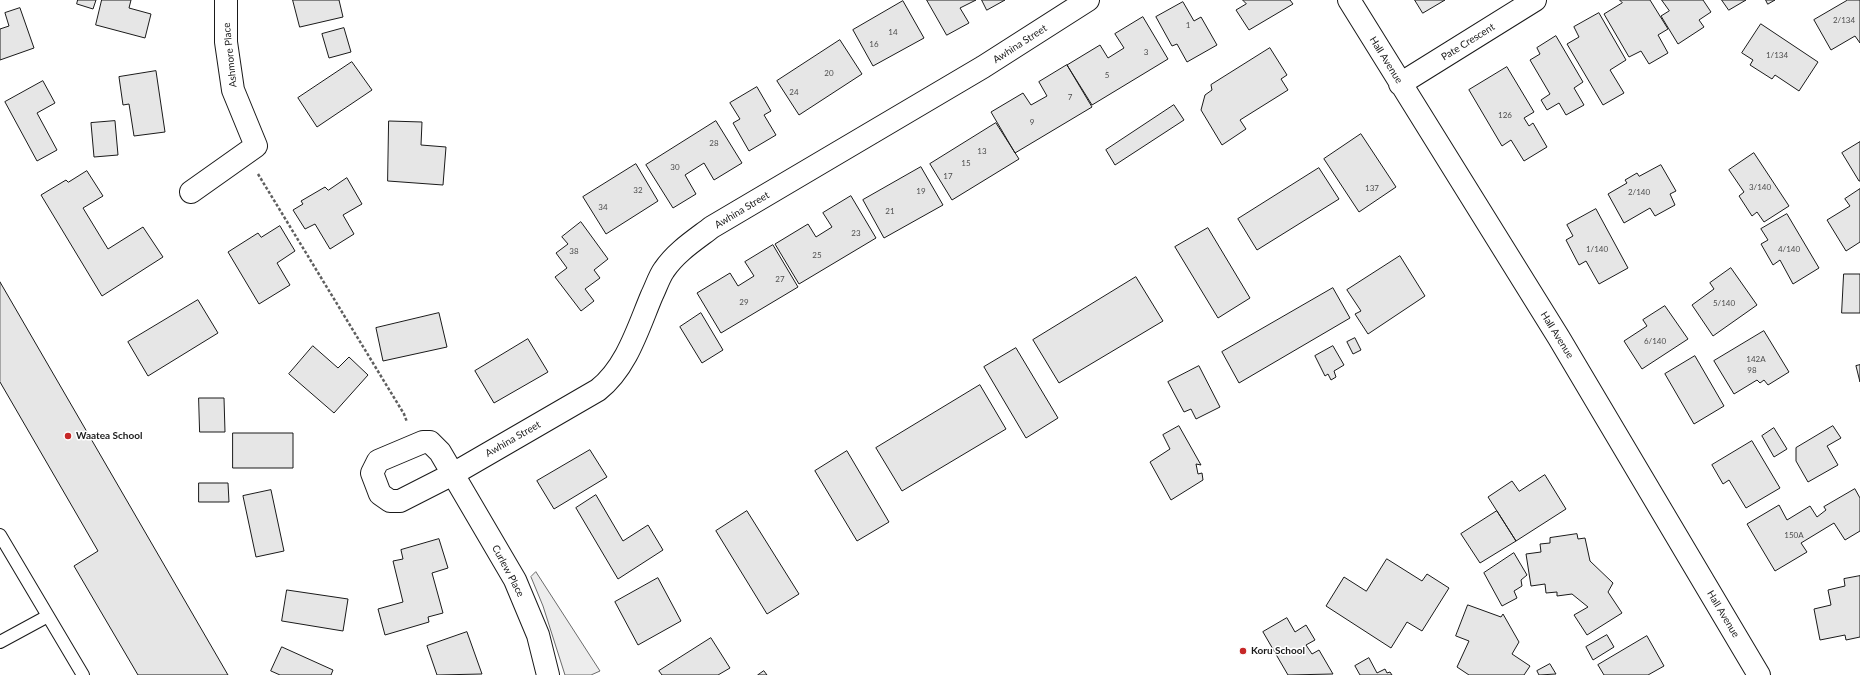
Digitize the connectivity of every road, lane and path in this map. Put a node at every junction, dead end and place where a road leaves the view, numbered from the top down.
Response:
1 (226, 0) edge
2 (1088, 0) edge
3 (1349, 0) edge
4 (1535, 0) edge
5 (1400, 84) junction
6 (245, 153) junction
7 (191, 192) dead end
8 (414, 446) junction
9 (453, 474) junction
10 (0, 535) edge
11 (48, 616) junction
12 (0, 642) edge
13 (1755, 674) edge
14 (83, 675) edge
15 (548, 675) edge

1 - 6 street, Ashmore Place
2 - 9 street, Awhina Street
3 - 5 street, Hall Avenue
4 - 5 street, Pate Crescent
5 - 13 street, Hall Avenue
6 - 7 street, Ashmore Place
6 - 8 path
8 - 9 street, Curlew Place
8 - 9 street, Curlew Place
9 - 15 street, Curlew Place
10 - 11 lane
11 - 12 lane
11 - 14 lane

